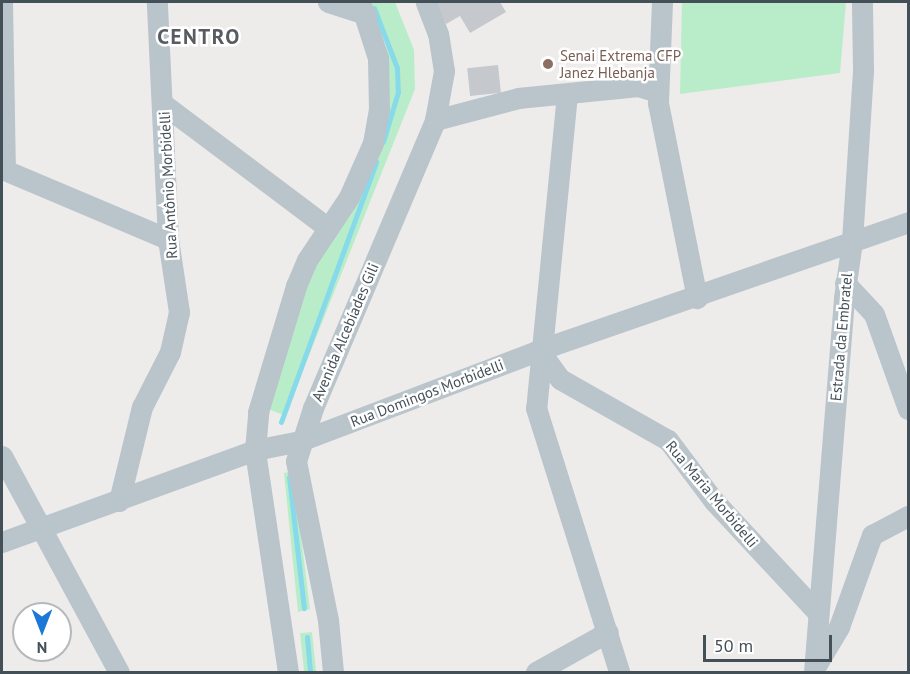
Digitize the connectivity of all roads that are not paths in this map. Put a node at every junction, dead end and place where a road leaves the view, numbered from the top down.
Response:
1 (2, 2) edge
2 (156, 2) edge
3 (328, 2) edge
4 (426, 2) edge
5 (662, 2) edge
6 (862, 2) edge
7 (363, 8) edge
8 (658, 92) junction
9 (567, 94) junction
10 (163, 104) junction
11 (435, 120) junction
12 (3, 170) edge
13 (909, 222) edge
14 (327, 227) junction
15 (168, 239) junction
16 (852, 241) junction
17 (845, 283) junction
18 (698, 298) junction
19 (539, 350) junction
20 (909, 409) edge
21 (300, 441) junction
22 (255, 450) junction
23 (2, 456) edge
24 (119, 501) junction
25 (909, 516) edge
26 (42, 530) junction
27 (2, 542) edge
28 (817, 612) junction
29 (608, 632) junction
30 (814, 671) edge
31 (119, 672) edge
32 (288, 672) edge
33 (333, 672) edge
34 (536, 672) edge
35 (619, 672) edge

1 - 12 street
2 - 10 street, Rua Antônio Morbidelli
3 - 7 street
4 - 11 street, Avenida Alcebíades Gili
5 - 8 street
6 - 16 street, Estrada da Embratel
7 - 14 street
8 - 9 street
8 - 18 street
9 - 11 street
9 - 19 street
10 - 14 street
10 - 15 street, Rua Antônio Morbidelli
11 - 21 street, Avenida Alcebíades Gili
12 - 15 street
13 - 16 street, Rua Domingos Morbidelli
14 - 22 street
15 - 24 street, Rua Antônio Morbidelli
16 - 17 street, Estrada da Embratel
16 - 18 street, Rua Domingos Morbidelli
17 - 20 street
17 - 28 street, Estrada da Embratel
18 - 19 street, Rua Domingos Morbidelli
19 - 21 street, Rua Domingos Morbidelli
19 - 28 street, Rua Maria Morbidelli
19 - 29 street
21 - 22 street, Rua Domingos Morbidelli
21 - 33 street, Avenida Alcebíades Gili
22 - 24 street, Rua Domingos Morbidelli
22 - 32 street
23 - 26 street
24 - 26 street, Rua Domingos Morbidelli
25 - 30 street
26 - 27 street, Rua Domingos Morbidelli
26 - 31 street
28 - 30 street, Estrada da Embratel
29 - 34 street
29 - 35 street

